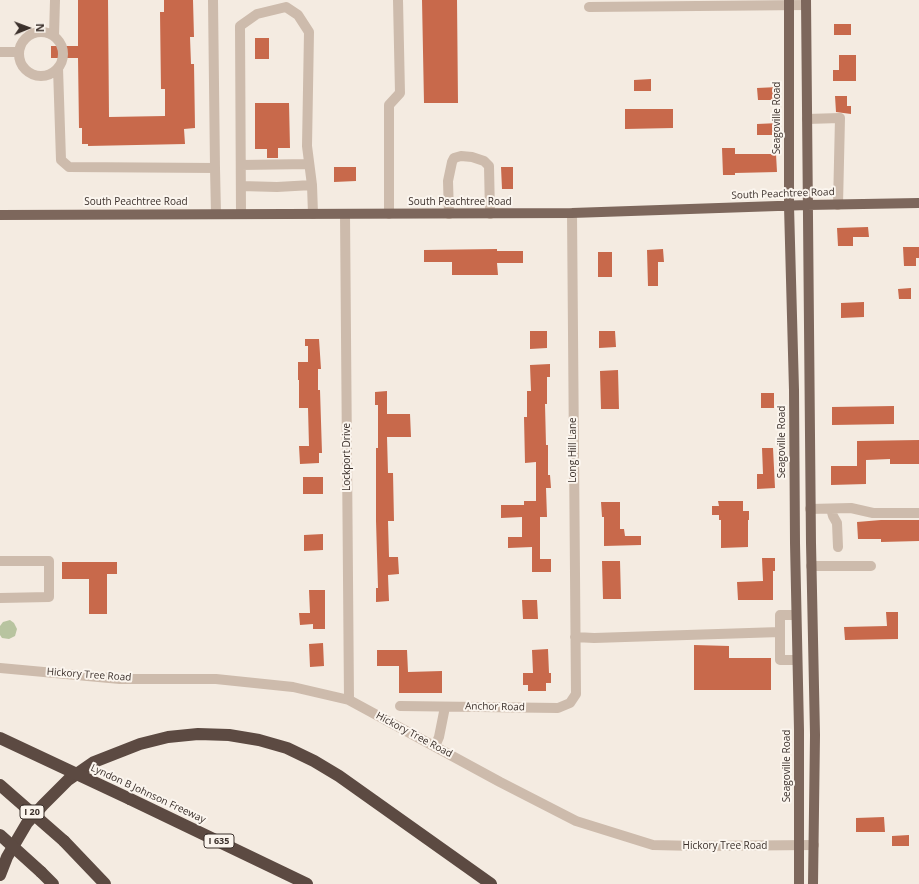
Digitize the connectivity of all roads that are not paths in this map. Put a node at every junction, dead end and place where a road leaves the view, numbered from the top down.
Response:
1 (55, 0) edge
2 (213, 0) edge
3 (398, 0) edge
4 (789, 2) edge
5 (806, 3) edge
6 (589, 7) dead end
7 (54, 36) junction
8 (0, 52) edge
9 (19, 52) junction
10 (58, 68) junction
11 (807, 119) junction
12 (309, 164) junction
13 (241, 165) junction
14 (215, 168) junction
15 (312, 185) junction
16 (241, 186) junction
17 (919, 203) edge
18 (838, 204) junction
19 (807, 205) junction
20 (789, 206) junction
21 (572, 213) junction
22 (216, 214) junction
23 (241, 214) junction
24 (313, 214) junction
25 (346, 214) junction
26 (389, 214) junction
27 (448, 214) junction
28 (490, 214) junction
29 (0, 215) edge
30 (794, 390) junction
31 (810, 390) junction
32 (810, 481) junction
33 (794, 482) junction
34 (810, 509) junction
35 (831, 509) junction
36 (919, 513) edge
37 (838, 548) dead end
38 (0, 561) edge
39 (811, 566) junction
40 (871, 566) dead end
41 (0, 598) edge
42 (796, 615) junction
43 (780, 632) junction
44 (575, 637) junction
45 (797, 660) junction
46 (0, 668) edge
47 (576, 686) joint
48 (349, 700) junction
49 (400, 706) dead end
50 (445, 707) junction
51 (799, 713) junction
52 (814, 713) junction
53 (0, 738) edge
54 (435, 746) junction
55 (0, 785) edge
56 (0, 835) edge
57 (799, 845) junction
58 (814, 845) junction
59 (0, 875) edge
60 (53, 884) edge
61 (105, 884) edge
62 (307, 884) edge
63 (491, 884) edge
64 (799, 884) edge
65 (814, 884) edge

1 - 7 street
2 - 14 street
3 - 26 street
4 - 5 street
4 - 6 street
4 - 20 main road, Seagoville Road
5 - 11 main road
7 - 9 street
7 - 10 street
8 - 9 street
9 - 10 street
10 - 14 street
11 - 18 street
11 - 19 main road
12 - 13 street
12 - 13 street
12 - 15 street
13 - 16 street
14 - 22 street
15 - 16 street
15 - 24 street
16 - 23 street
17 - 18 main road, South Peachtree Road
18 - 19 main road, South Peachtree Road
19 - 20 main road, South Peachtree Road
19 - 31 main road
20 - 21 main road, South Peachtree Road
20 - 30 main road, Seagoville Road
21 - 28 main road, South Peachtree Road
21 - 44 street, Long Hill Lane
22 - 23 main road, South Peachtree Road
22 - 29 main road, South Peachtree Road
23 - 24 main road, South Peachtree Road
24 - 25 main road, South Peachtree Road
25 - 26 main road, South Peachtree Road
25 - 48 street, Lockport Drive
26 - 27 main road, South Peachtree Road
27 - 28 main road, South Peachtree Road
27 - 28 street
30 - 31 main road
30 - 33 main road, Seagoville Road
31 - 32 main road
32 - 33 main road
32 - 34 main road
33 - 42 main road, Seagoville Road
34 - 35 street
34 - 39 main road
35 - 36 street
35 - 37 street
38 - 41 street
39 - 40 street
39 - 52 main road
42 - 43 street
42 - 45 main road, Seagoville Road
43 - 44 street
43 - 45 street
44 - 47 street, Long Hill Lane
45 - 51 main road, Seagoville Road
46 - 48 street, Hickory Tree Road
47 - 50 street, Anchor Road
48 - 54 street, Hickory Tree Road
49 - 50 street, Anchor Road
50 - 54 street
51 - 52 main road
51 - 57 main road, Seagoville Road
52 - 58 main road
53 - 62 highway, Lyndon B Johnson Freeway / I 635, bridge
54 - 57 street, Hickory Tree Road
55 - 61 highway, I 20, bridge
56 - 60 highway, bridge
57 - 58 street, Hickory Tree Road
57 - 64 main road, Seagoville Road
58 - 65 main road
59 - 63 highway

